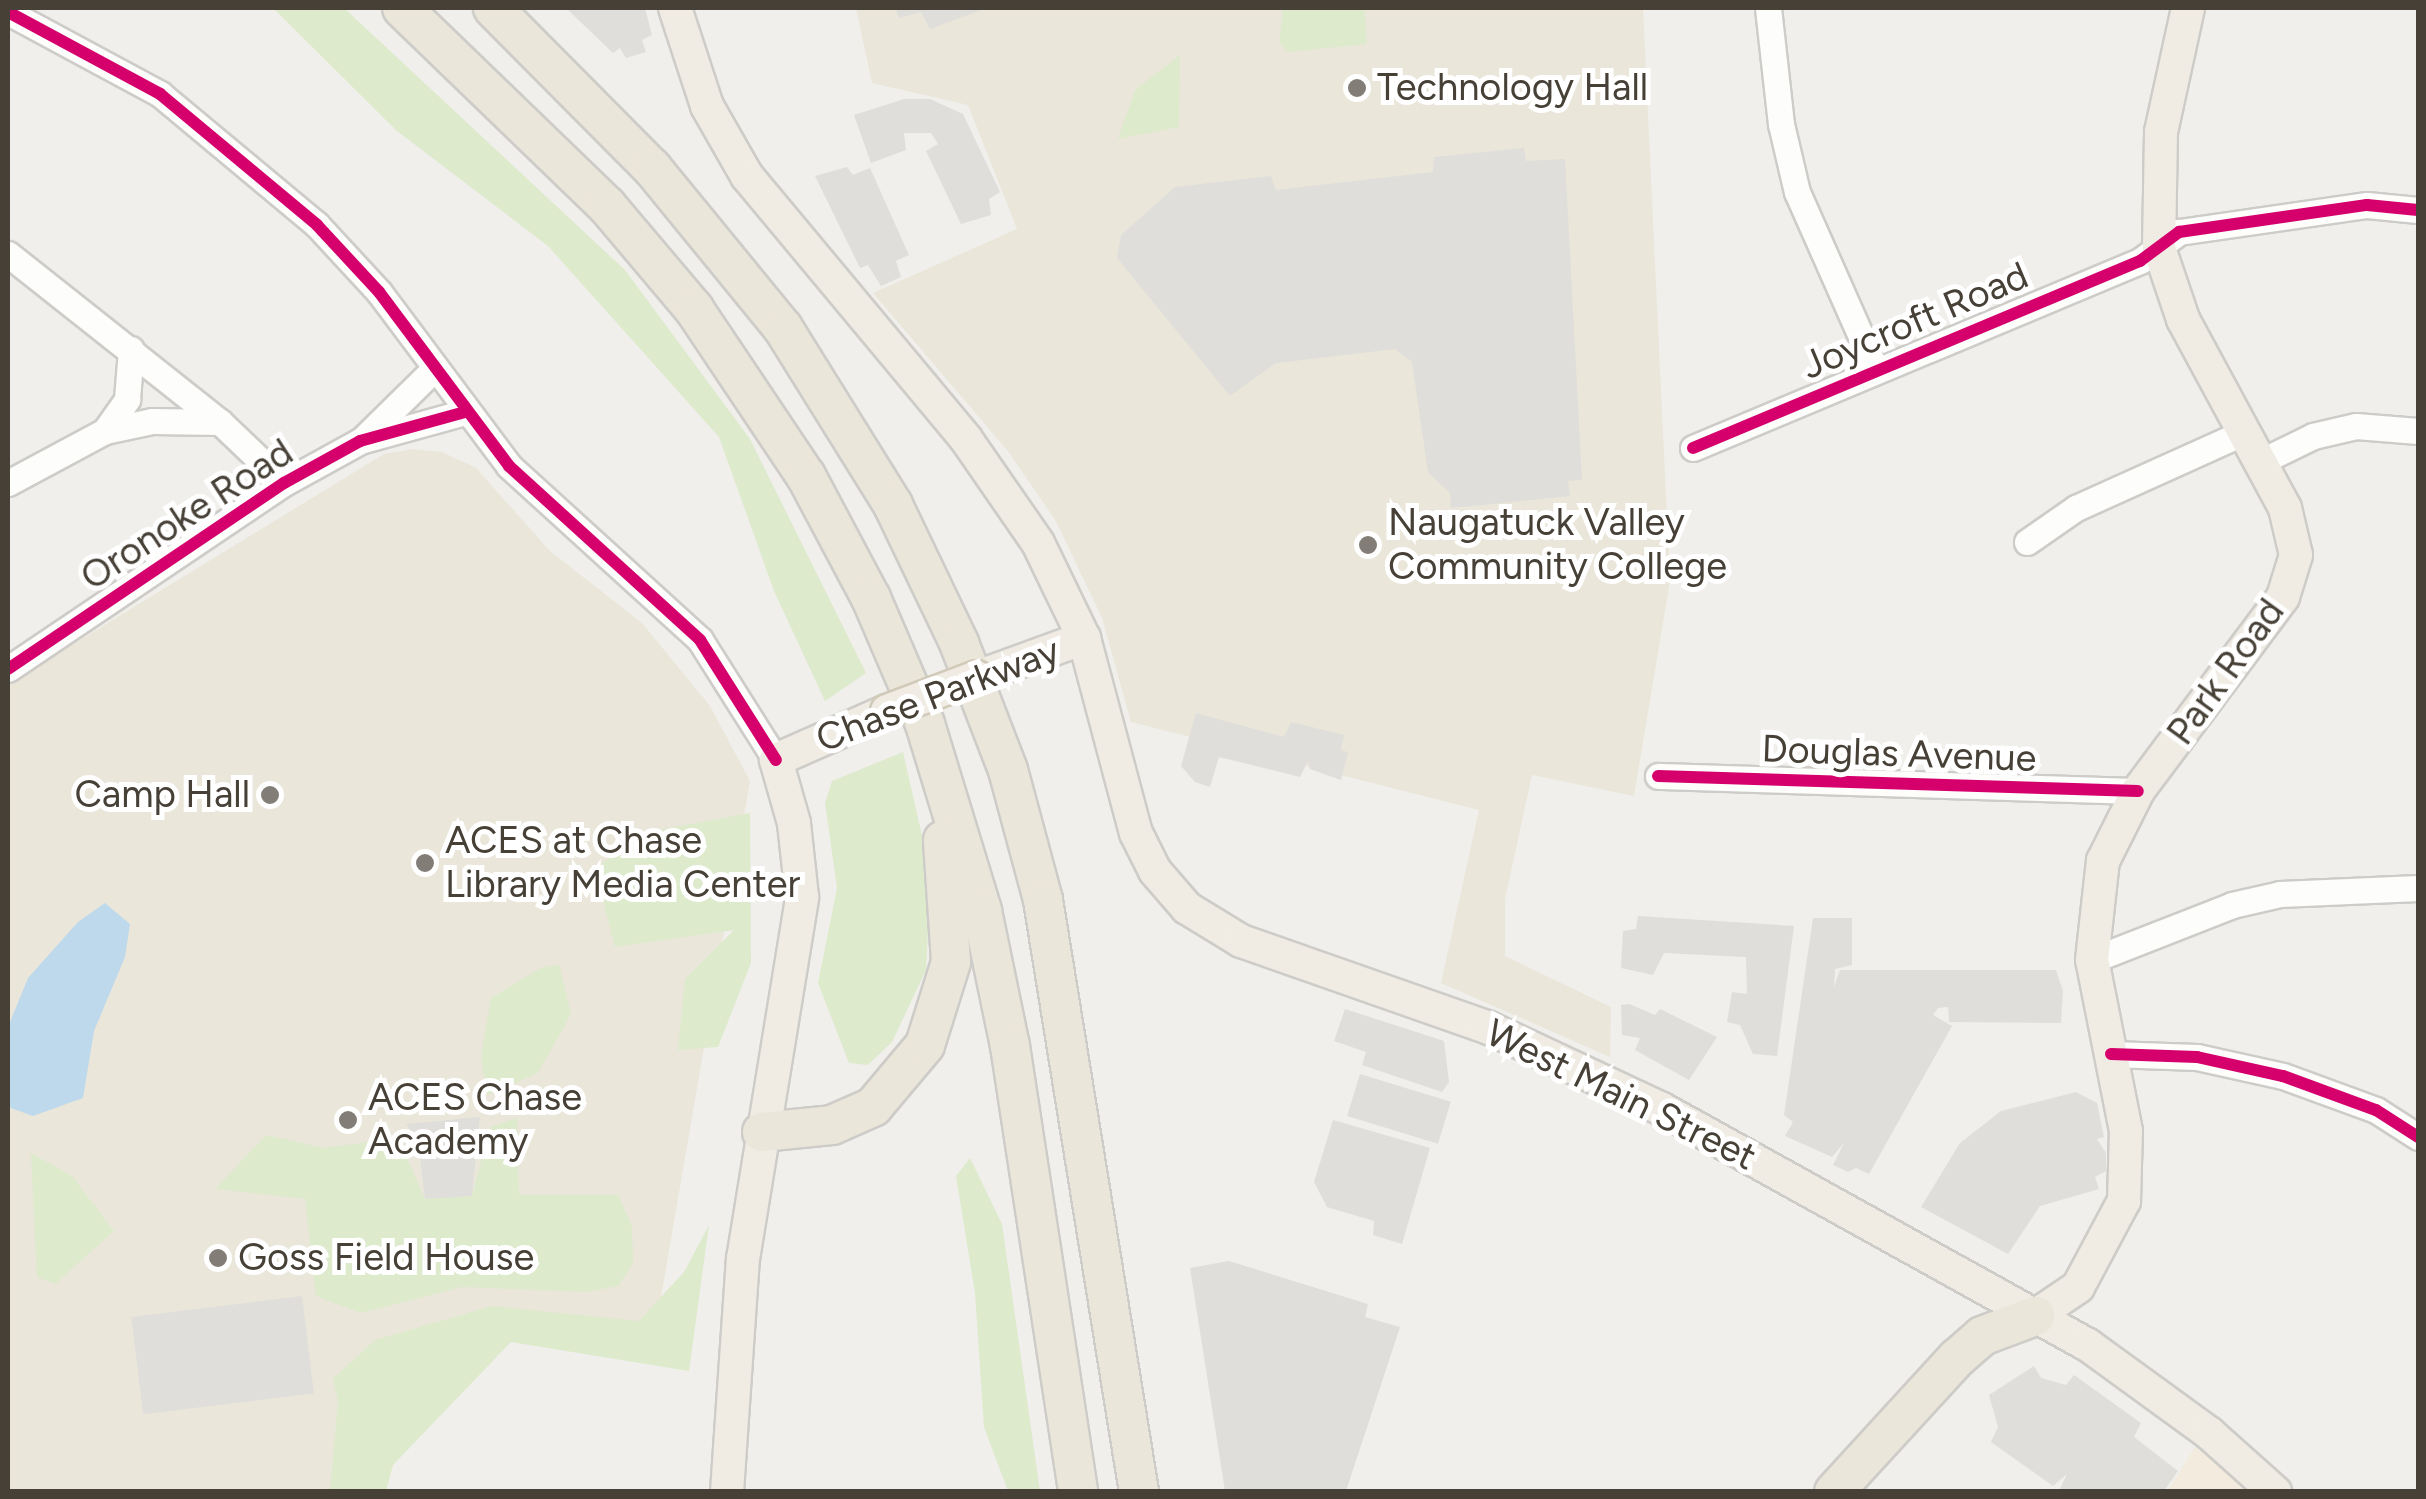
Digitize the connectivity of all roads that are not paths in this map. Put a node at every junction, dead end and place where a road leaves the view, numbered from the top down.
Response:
1 (402, 8) edge
2 (492, 8) edge
3 (675, 8) edge
4 (1768, 8) edge
5 (2188, 8) edge
6 (8, 12) edge
7 (2418, 210) edge
8 (2158, 248) junction
9 (8, 254) edge
10 (131, 350) junction
11 (435, 368) junction
12 (1875, 368) junction
13 (466, 412) junction
14 (220, 422) junction
15 (2418, 431) edge
16 (105, 432) junction
17 (2244, 432) junction
18 (360, 441) junction
19 (1693, 448) dead end
20 (2262, 461) junction
21 (8, 483) edge
22 (284, 483) junction
23 (2028, 542) dead end
24 (871, 598) junction
25 (1084, 638) junction
26 (8, 668) edge
27 (776, 760) junction
28 (1658, 776) dead end
29 (2138, 792) junction
30 (2418, 888) edge
31 (2092, 960) junction
32 (2110, 1054) junction
33 (762, 1132) junction
34 (2418, 1137) edge
35 (2035, 1316) junction
36 (727, 1492) edge
37 (1078, 1492) edge
38 (1140, 1492) edge
39 (1834, 1492) edge
40 (2275, 1492) edge

1 - 24 highway
2 - 38 highway
3 - 25 main road, Chase Parkway
4 - 12 street
5 - 8 main road, Park Road
6 - 11 street
7 - 8 street, Joycroft Road
8 - 12 street, Joycroft Road
8 - 17 main road, Park Road
9 - 10 street
10 - 14 street
10 - 16 street
11 - 13 street
11 - 18 street, Oronoke Road
12 - 19 street, Joycroft Road
13 - 18 street, Oronoke Road
13 - 27 street
14 - 16 street
14 - 22 street
15 - 20 street
16 - 21 street
17 - 20 main road, Park Road
17 - 23 street
18 - 22 street, Oronoke Road
20 - 29 main road, Park Road
22 - 26 street, Oronoke Road
24 - 33 highway
24 - 37 highway
25 - 27 main road, Chase Parkway, bridge
25 - 35 main road, West Main Street
27 - 33 main road, Chase Parkway
28 - 29 street, Douglas Avenue
29 - 31 main road, Park Road
30 - 31 street
31 - 32 main road, Park Road
32 - 34 street
32 - 35 main road, Park Road
33 - 36 main road, Chase Parkway
35 - 39 highway
35 - 40 main road, West Main Street

